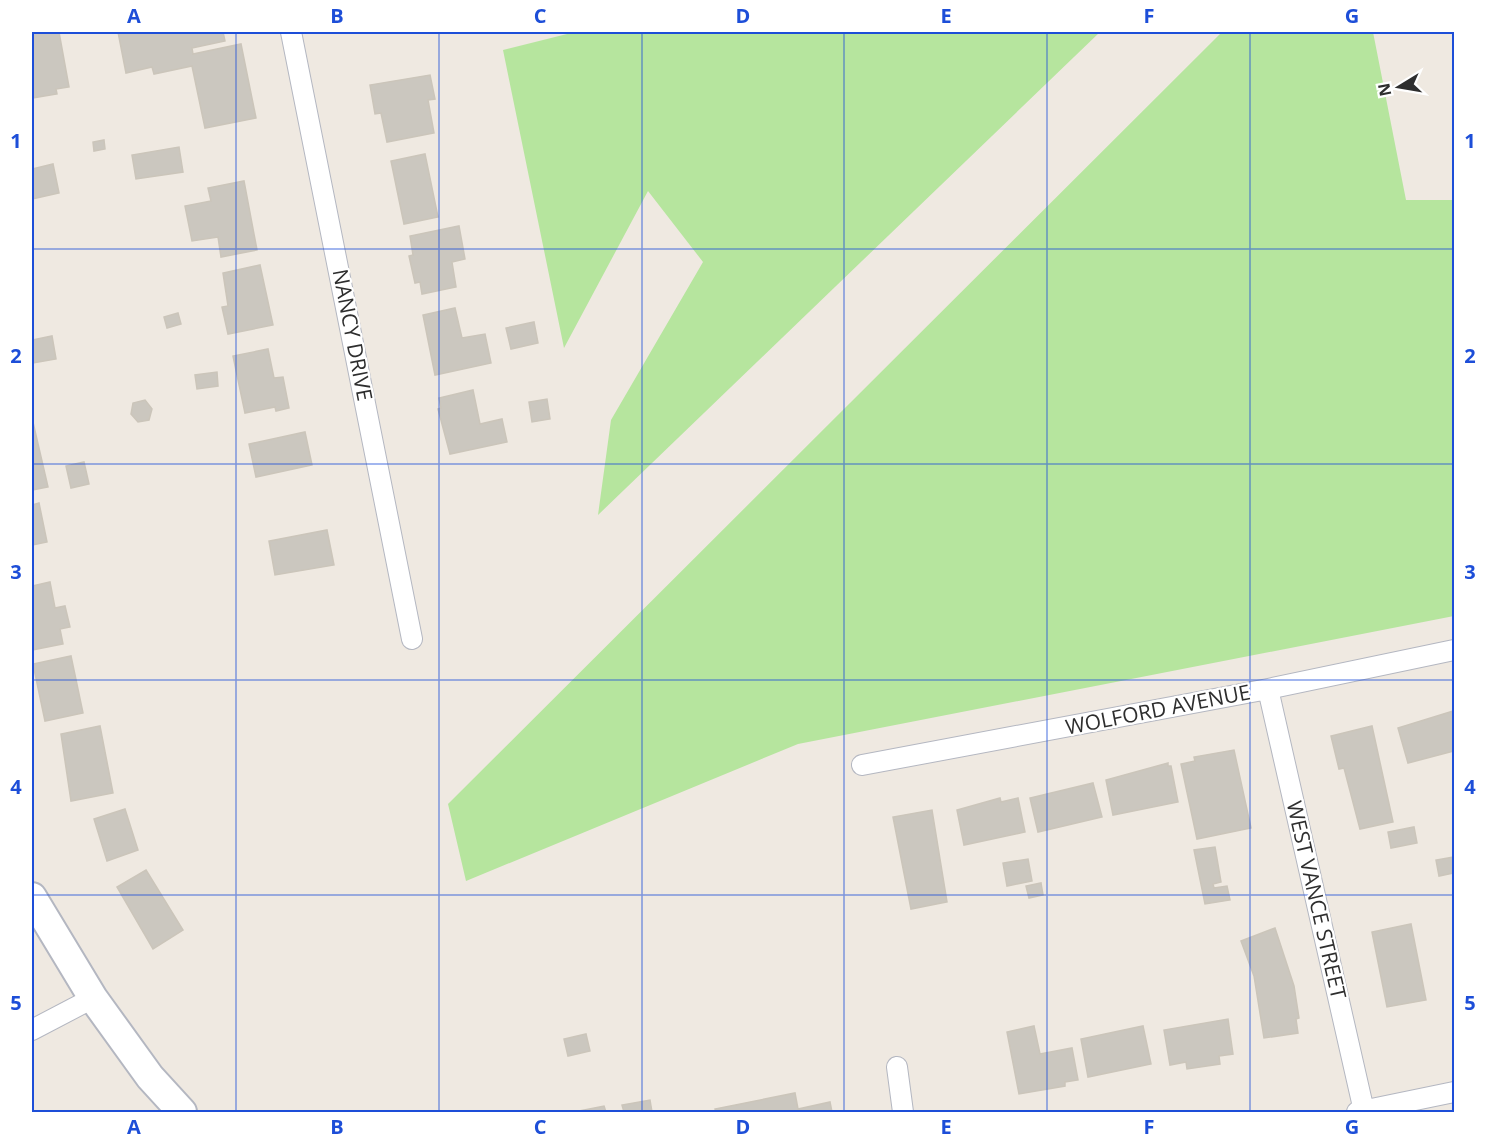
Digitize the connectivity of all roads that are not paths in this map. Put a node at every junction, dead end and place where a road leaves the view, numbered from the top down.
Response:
1 (291, 32) edge
2 (412, 639) dead end
3 (1455, 650) edge
4 (1268, 689) junction
5 (862, 765) dead end
6 (32, 897) edge
7 (93, 998) junction
8 (32, 1030) edge
9 (897, 1067) dead end
10 (1455, 1092) edge
11 (1360, 1112) edge
12 (182, 1113) edge
13 (903, 1113) edge

1 - 2 street, NANCY DRIVE
3 - 4 street, WOLFORD AVENUE
4 - 5 street, WOLFORD AVENUE
4 - 11 street, WEST VANCE STREET
6 - 7 main road
7 - 8 street
7 - 12 main road
9 - 13 street
10 - 11 street

